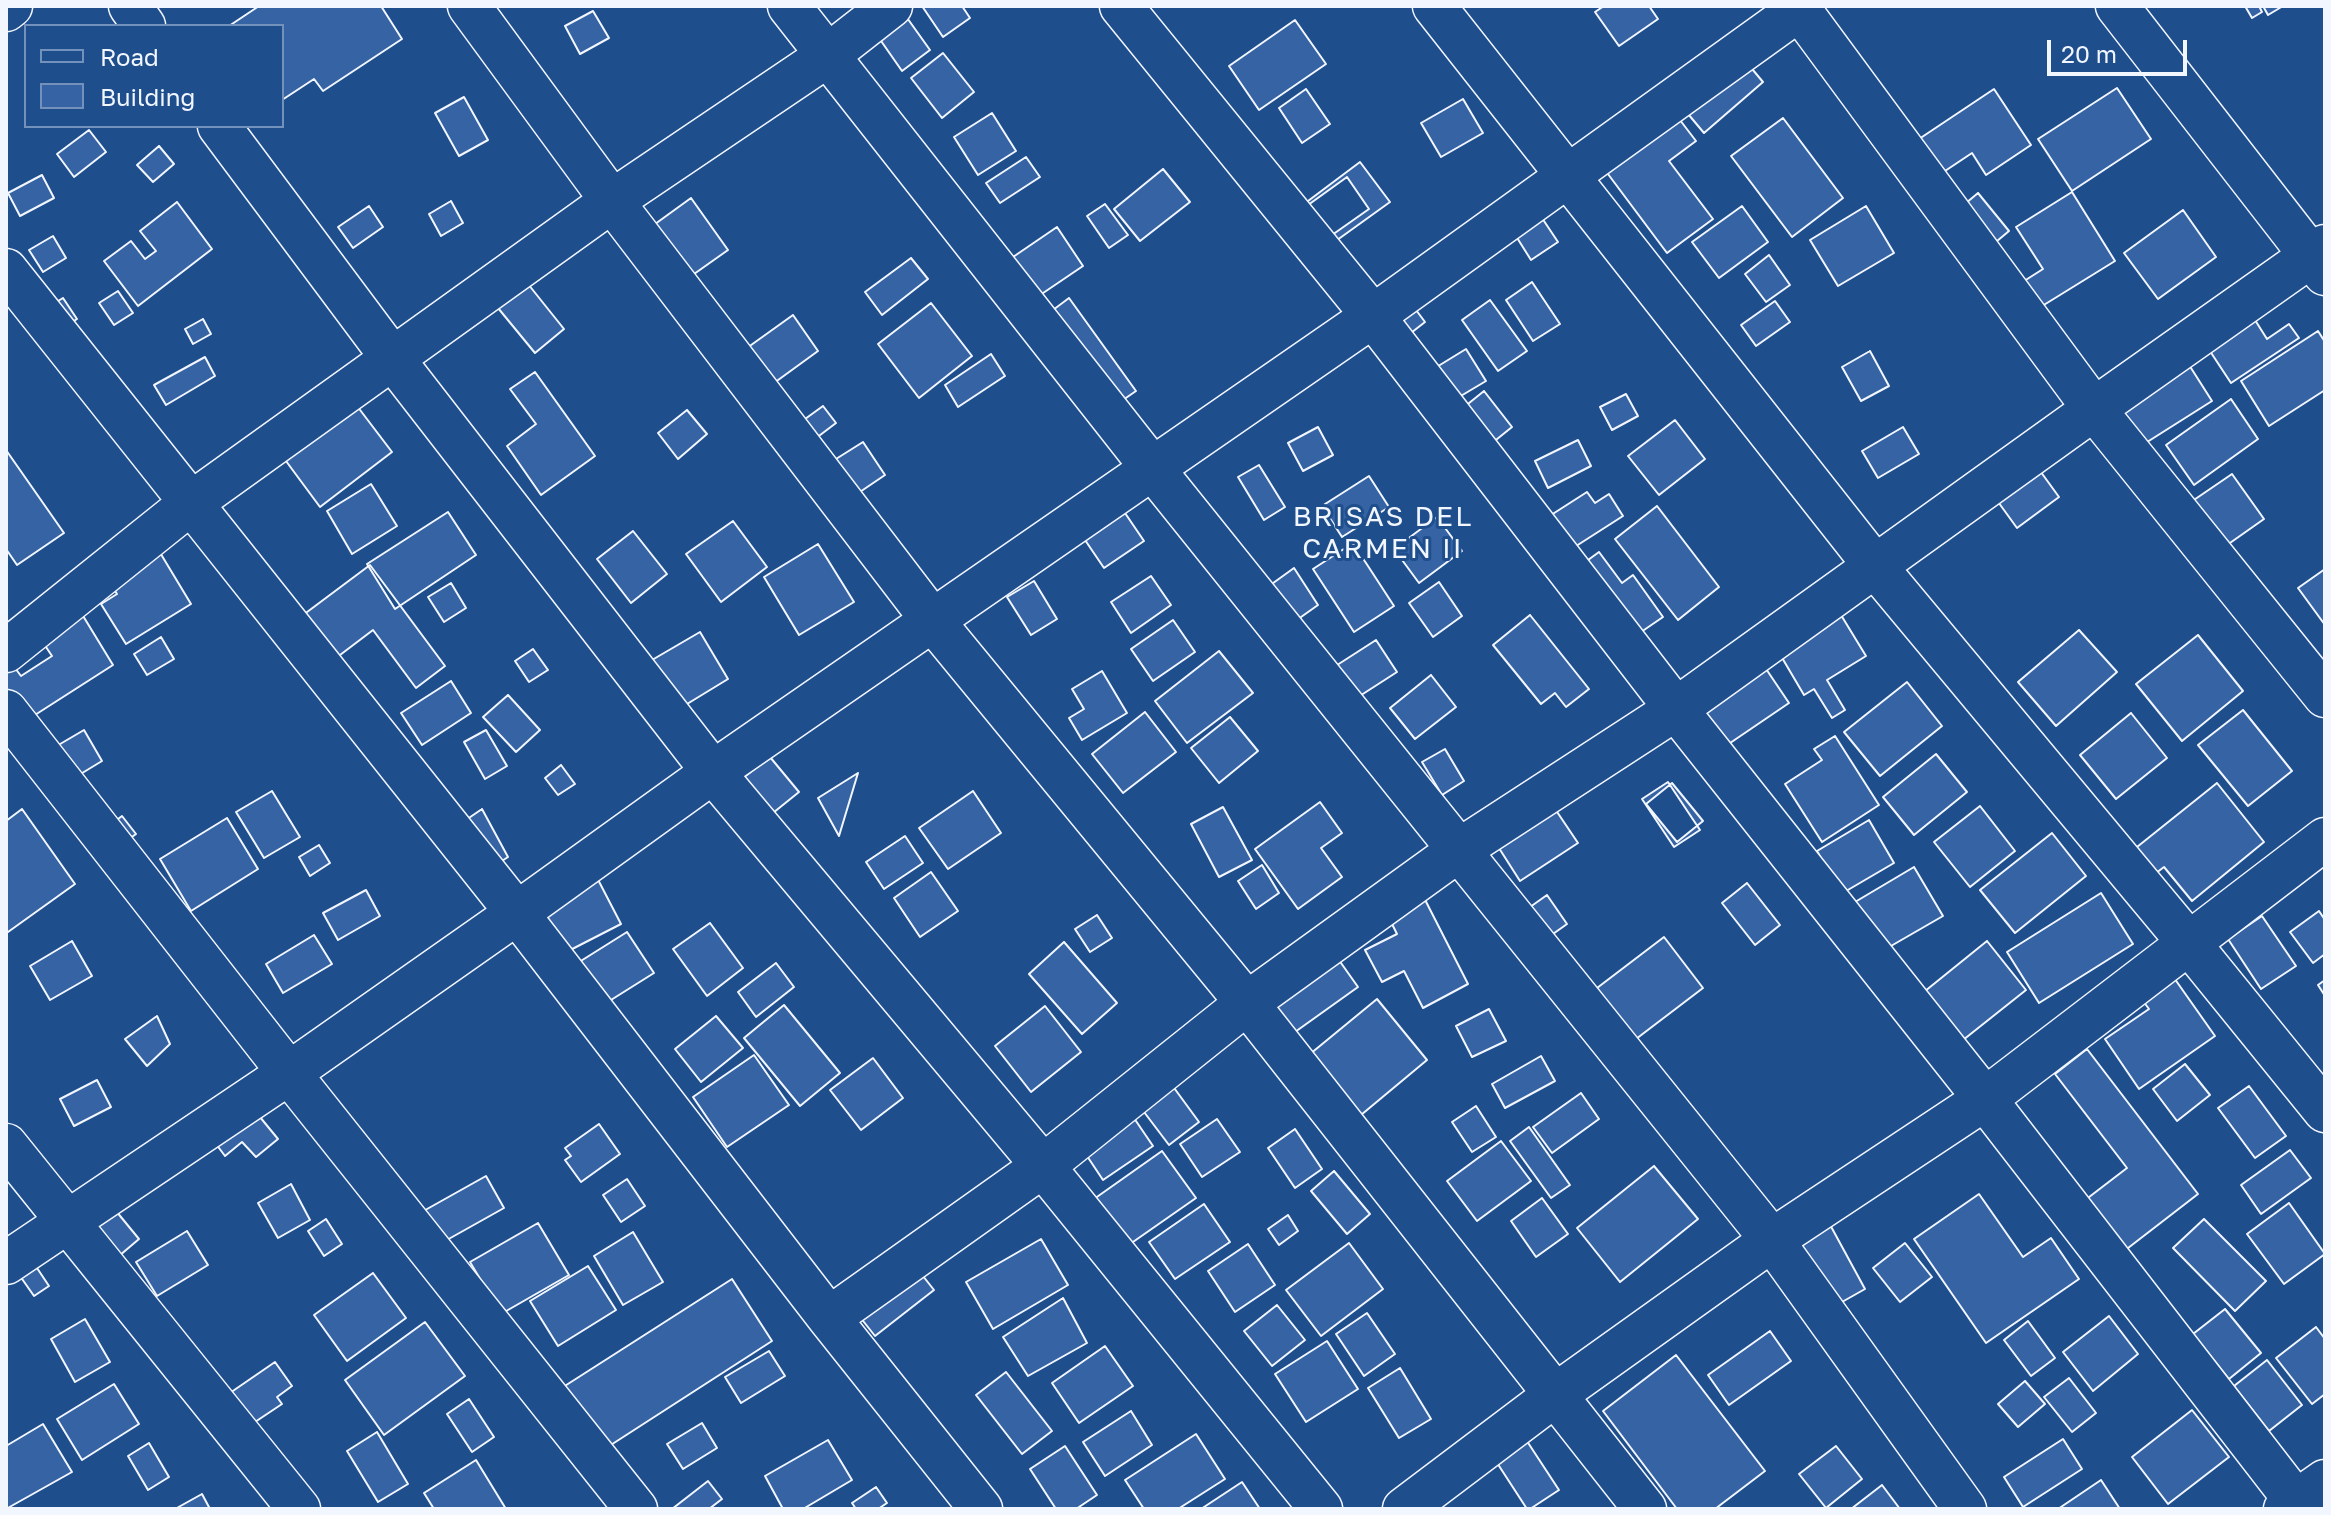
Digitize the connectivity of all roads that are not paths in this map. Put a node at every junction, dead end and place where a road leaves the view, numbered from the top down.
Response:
1 (11, 6) edge
2 (130, 6) edge
3 (469, 6) edge
4 (789, 6) edge
5 (891, 6) edge
6 (1121, 6) edge
7 (1434, 6) edge
8 (2117, 6) edge
9 (1800, 7) edge
10 (6, 10) edge
11 (143, 24) edge
12 (827, 56) junction
13 (220, 128) edge
14 (1569, 175) junction
15 (612, 201) junction
16 (2320, 259) edge
17 (6, 270) edge
18 (1373, 316) junction
19 (393, 359) junction
20 (2094, 409) junction
21 (1153, 469) junction
22 (191, 503) junction
23 (1875, 566) junction
24 (933, 621) junction
25 (6, 651) edge
26 (2325, 696) edge
27 (1676, 709) junction
28 (6, 711) edge
29 (713, 772) junction
30 (2325, 839) edge
31 (1459, 850) junction
32 (517, 913) junction
33 (2188, 942) junction
34 (1247, 1003) junction
35 (289, 1073) junction
36 (1985, 1099) junction
37 (2325, 1111) edge
38 (6, 1145) edge
39 (1043, 1166) junction
40 (66, 1221) junction
41 (1772, 1240) junction
42 (6, 1263) edge
43 (829, 1318) junction
44 (1555, 1395) junction
45 (2302, 1500) edge
46 (299, 1509) edge
47 (636, 1509) edge
48 (981, 1509) edge
49 (1321, 1509) edge
50 (1404, 1509) edge
51 (1645, 1509) edge
52 (1965, 1509) edge

1 - 10 street
2 - 11 street
3 - 15 street
4 - 12 street
5 - 12 street
6 - 18 street
7 - 14 street
8 - 16 street
9 - 14 street
9 - 20 street
12 - 15 street
12 - 21 street
13 - 19 street
14 - 18 street
14 - 23 street
15 - 19 street
15 - 24 street
16 - 20 street
17 - 22 street
18 - 21 street
18 - 27 street
19 - 22 street
19 - 29 street
20 - 23 street
20 - 26 street
21 - 24 street
21 - 31 street
22 - 25 street
22 - 32 street
23 - 27 street
23 - 33 street
24 - 29 street
24 - 34 street
27 - 31 street
27 - 36 street
28 - 35 street
29 - 32 street
29 - 39 street
30 - 33 street
31 - 34 street
31 - 41 street
32 - 35 street
32 - 43 street
33 - 36 street
33 - 37 street
34 - 39 street
34 - 44 street
35 - 40 street
35 - 47 street
36 - 41 street
36 - 45 street
38 - 40 street
39 - 43 street
39 - 49 street
40 - 42 street
40 - 46 street
41 - 44 street
41 - 52 street
43 - 48 street
44 - 50 street
44 - 51 street

